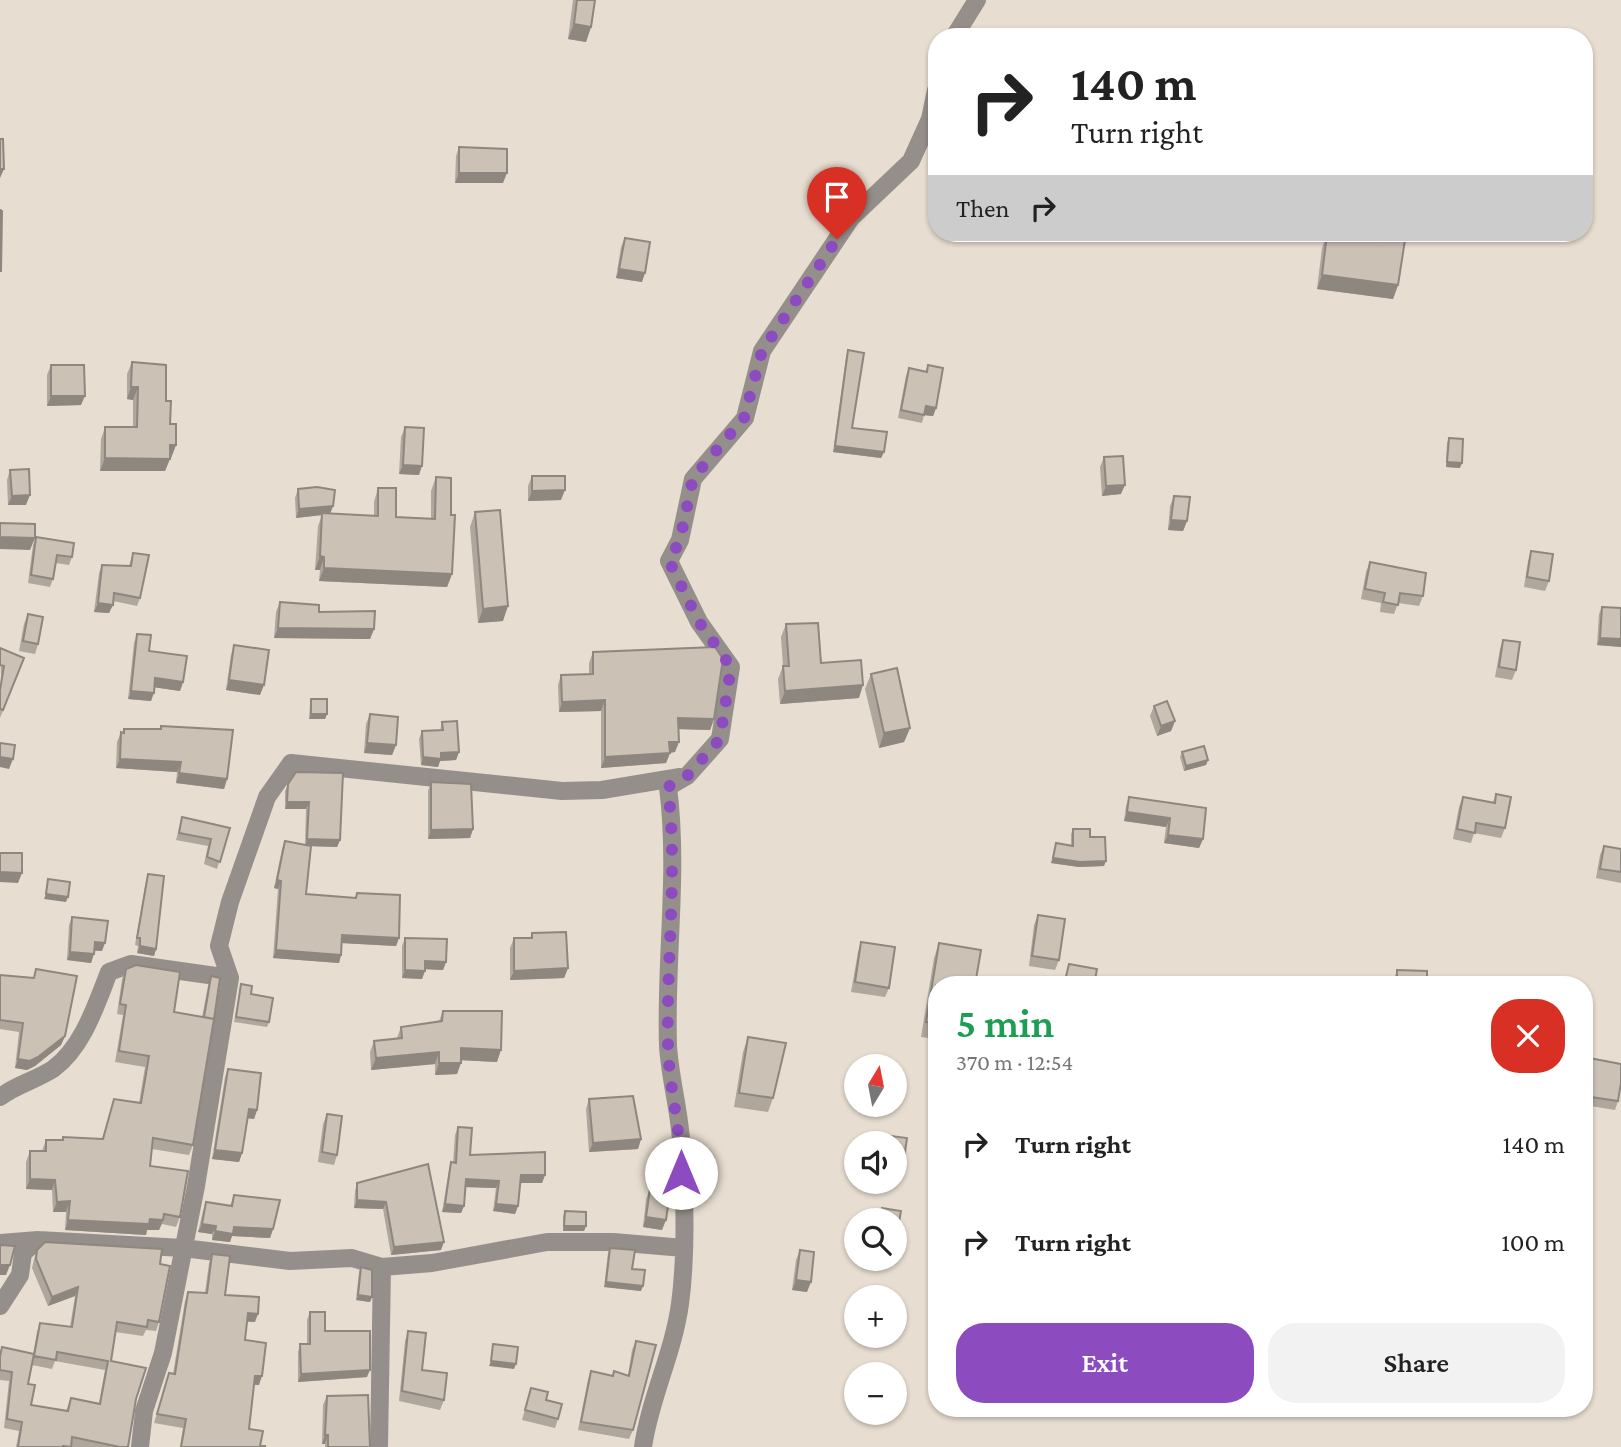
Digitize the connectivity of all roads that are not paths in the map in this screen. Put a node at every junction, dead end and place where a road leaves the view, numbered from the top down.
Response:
1 (976, 0) edge
2 (959, 28) edge
3 (928, 123) edge
4 (687, 776) junction
5 (230, 978) junction
6 (0, 1097) edge
7 (38, 1240) junction
8 (0, 1243) edge
9 (183, 1248) junction
10 (684, 1248) junction
11 (382, 1267) junction
12 (0, 1306) edge
13 (140, 1447) edge
14 (379, 1447) edge
15 (643, 1447) edge

1 - 2 street
3 - 4 street
4 - 5 street
4 - 10 street
5 - 6 street
5 - 9 street
7 - 8 street
7 - 9 street
7 - 12 street
9 - 11 street
9 - 13 street
10 - 11 street
10 - 15 street
11 - 14 street

